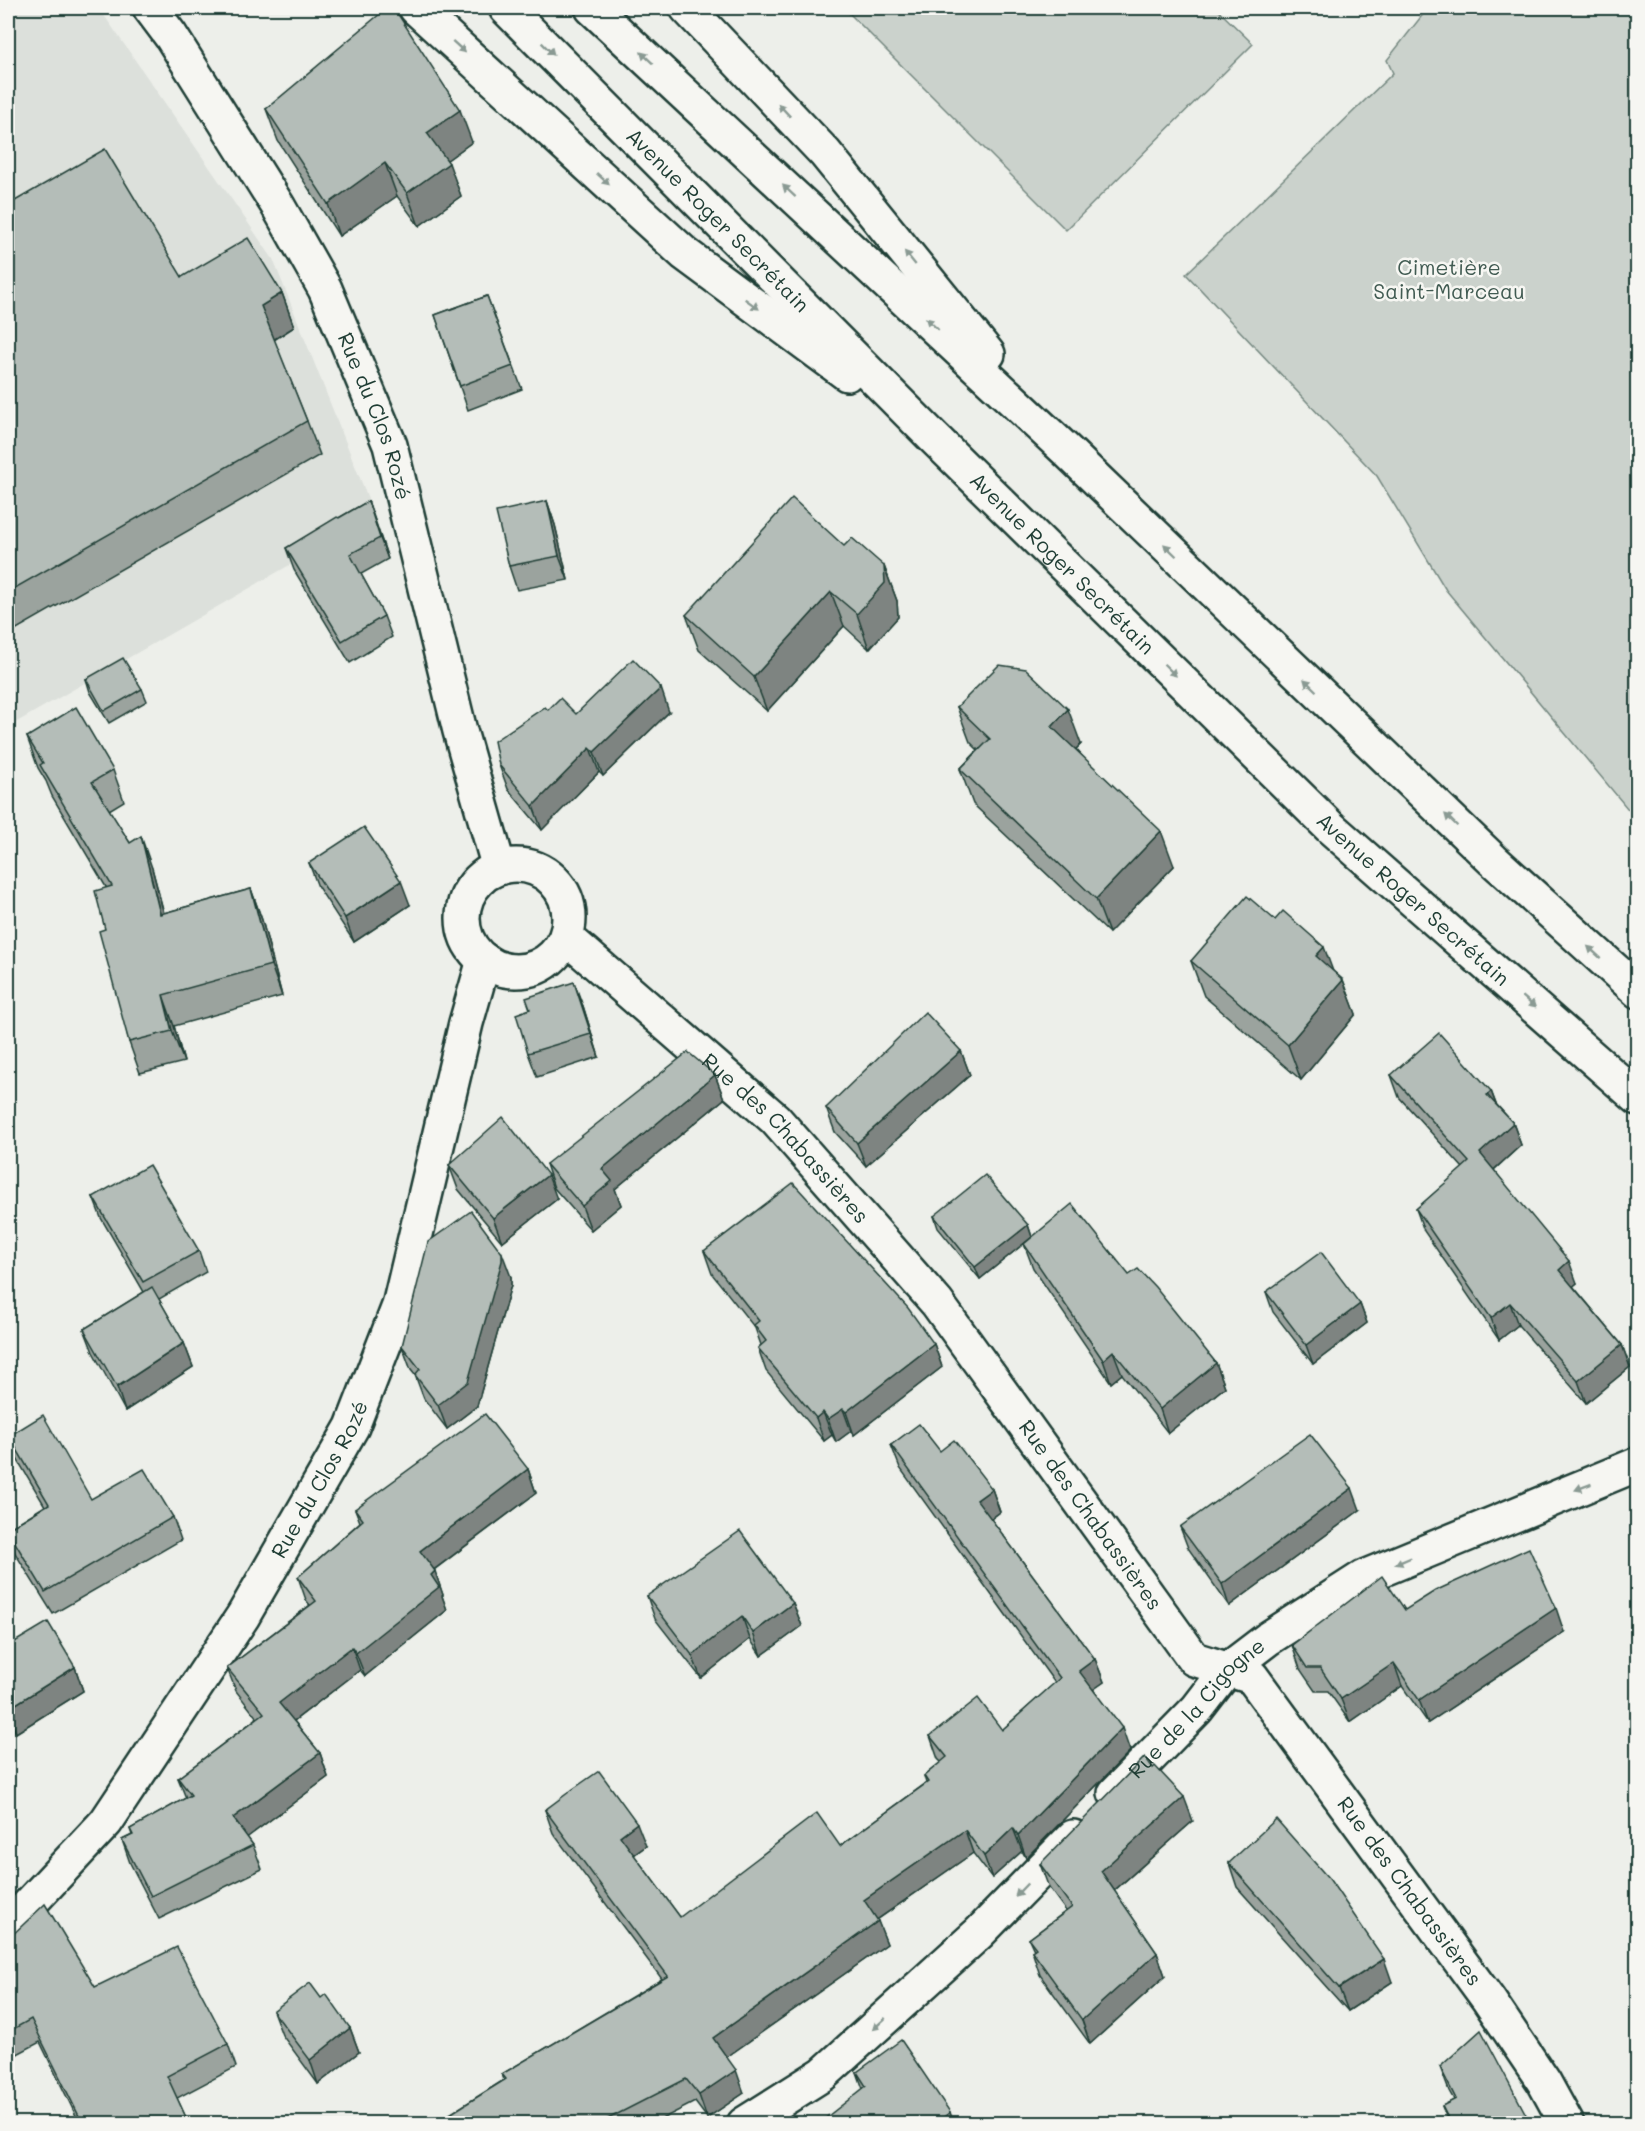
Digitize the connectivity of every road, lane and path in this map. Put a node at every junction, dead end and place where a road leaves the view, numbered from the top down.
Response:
1 (150, 8) edge
2 (416, 8) edge
3 (506, 8) edge
4 (592, 8) edge
5 (687, 8) edge
6 (933, 438) junction
7 (1066, 450) junction
8 (499, 868) junction
9 (566, 937) junction
10 (484, 960) junction
11 (1638, 992) edge
12 (1638, 1098) edge
13 (1638, 1464) edge
14 (1227, 1670) junction
15 (8, 1927) edge
16 (744, 2124) edge
17 (1567, 2124) edge

1 - 8 street, Rue du Clos Rozé
2 -> 6 street
3 -> 6 street, Avenue Roger Secrétain
7 -> 4 street
7 -> 5 street
6 -> 12 street, Avenue Roger Secrétain
11 -> 7 street
8 - 9 street
8 - 10 street
9 - 10 street
9 - 14 street, Rue des Chabassières
10 - 15 street, Rue du Clos Rozé
13 -> 14 street, Rue de la Cigogne
14 -> 16 street, Rue de la Cigogne
14 - 17 street, Rue des Chabassières

